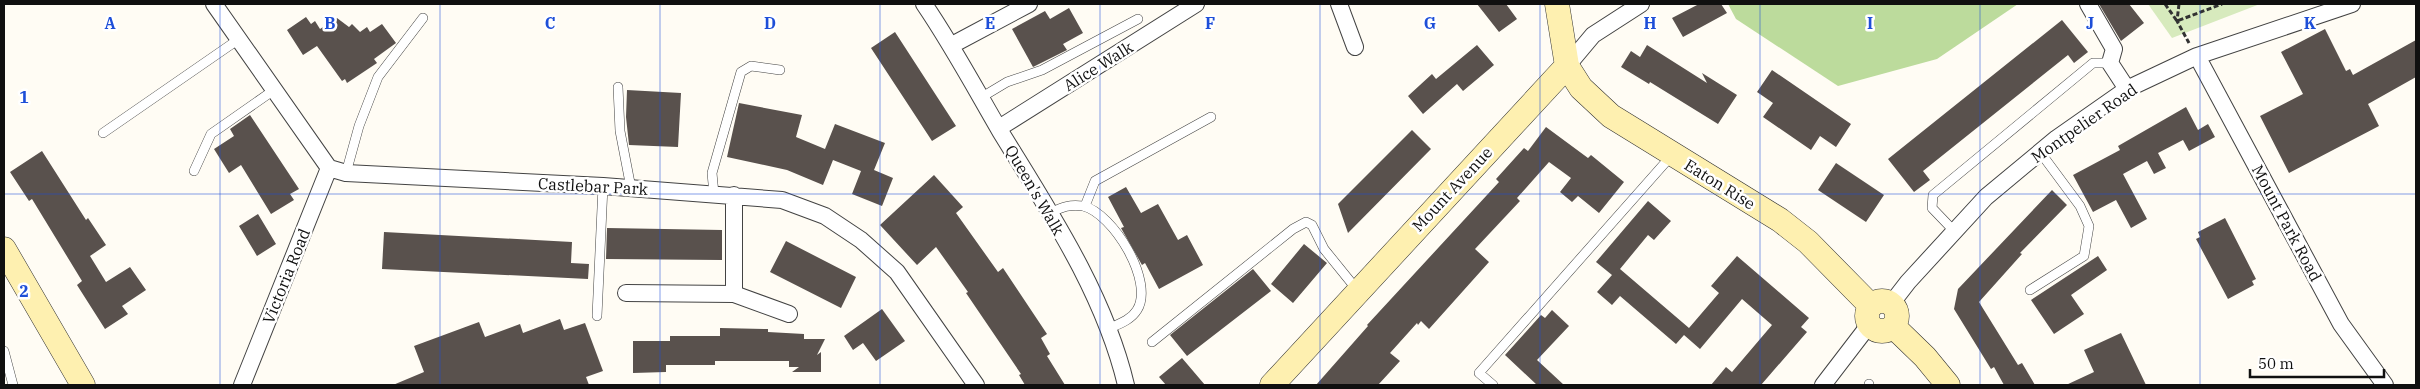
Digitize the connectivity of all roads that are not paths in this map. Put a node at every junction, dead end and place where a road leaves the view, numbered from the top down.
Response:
1 (214, 4) edge
2 (924, 4) edge
3 (1029, 4) edge
4 (1196, 4) edge
5 (1339, 4) edge
6 (1557, 4) edge
7 (1641, 4) edge
8 (2088, 4) edge
9 (2352, 4) edge
10 (423, 18) dead end
11 (1138, 19) dead end
12 (239, 39) junction
13 (952, 45) junction
14 (1354, 47) dead end
15 (2197, 56) junction
16 (2110, 63) junction
17 (1567, 66) junction
18 (780, 70) dead end
19 (618, 87) dead end
20 (2127, 89) junction
21 (274, 90) junction
22 (982, 97) junction
23 (1211, 117) dead end
24 (999, 128) junction
25 (103, 133) dead end
26 (2040, 152) junction
27 (1673, 154) junction
28 (329, 168) junction
29 (194, 171) dead end
30 (346, 173) junction
31 (603, 186) junction
32 (631, 188) junction
33 (714, 194) junction
34 (734, 195) junction
35 (1085, 206) junction
36 (1050, 213) junction
37 (1955, 232) junction
38 (4, 249) edge
39 (2030, 290) dead end
40 (1358, 292) junction
41 (626, 293) dead end
42 (734, 294) junction
43 (1877, 311) junction
44 (789, 314) dead end
45 (597, 316) dead end
46 (1108, 329) junction
47 (1152, 342) dead end
48 (4, 351) edge
49 (13, 385) edge
50 (83, 385) edge
51 (242, 385) edge
52 (976, 385) edge
53 (1126, 385) edge
54 (1272, 385) edge
55 (1493, 385) edge
56 (1823, 385) edge
57 (1948, 385) edge
58 (2385, 385) edge

1 - 12 street
2 - 13 street, Queen's Walk
3 - 13 street
4 - 24 street, Alice Walk
5 - 14 street
6 - 17 street
7 - 17 street, Mount Avenue
8 - 16 street
9 - 15 street, Montpelier Road
10 - 30 lane
11 - 22 lane
12 - 21 street
12 - 25 lane
13 - 22 street, Queen's Walk
15 - 20 street, Montpelier Road
15 - 58 street, Mount Park Road
16 - 20 street
16 - 37 lane
17 - 27 street, Eaton Rise
17 - 40 street, Mount Avenue
18 - 33 lane
19 - 32 lane
20 - 26 street, Montpelier Road
21 - 28 street
21 - 29 lane
22 - 24 street, Queen's Walk
23 - 35 lane
24 - 36 street, Queen's Walk
26 - 37 street, Montpelier Road
26 - 39 lane
27 - 43 street, Eaton Rise
27 - 55 lane
28 - 30 street, Castlebar Park
28 - 51 street, Victoria Road
30 - 31 street, Castlebar Park
31 - 32 street, Castlebar Park
31 - 45 lane
32 - 33 street, Castlebar Park
33 - 34 street, Castlebar Park
34 - 42 street
34 - 52 street, Castlebar Park
35 - 36 lane
35 - 46 lane
36 - 46 street, Queen's Walk
37 - 43 street, Montpelier Road
38 - 50 street
40 - 47 lane
40 - 54 street, Mount Avenue
41 - 42 street
42 - 44 street
43 - 56 street, Montpelier Road
43 - 57 street
46 - 53 street, Queen's Walk
48 - 49 lane

